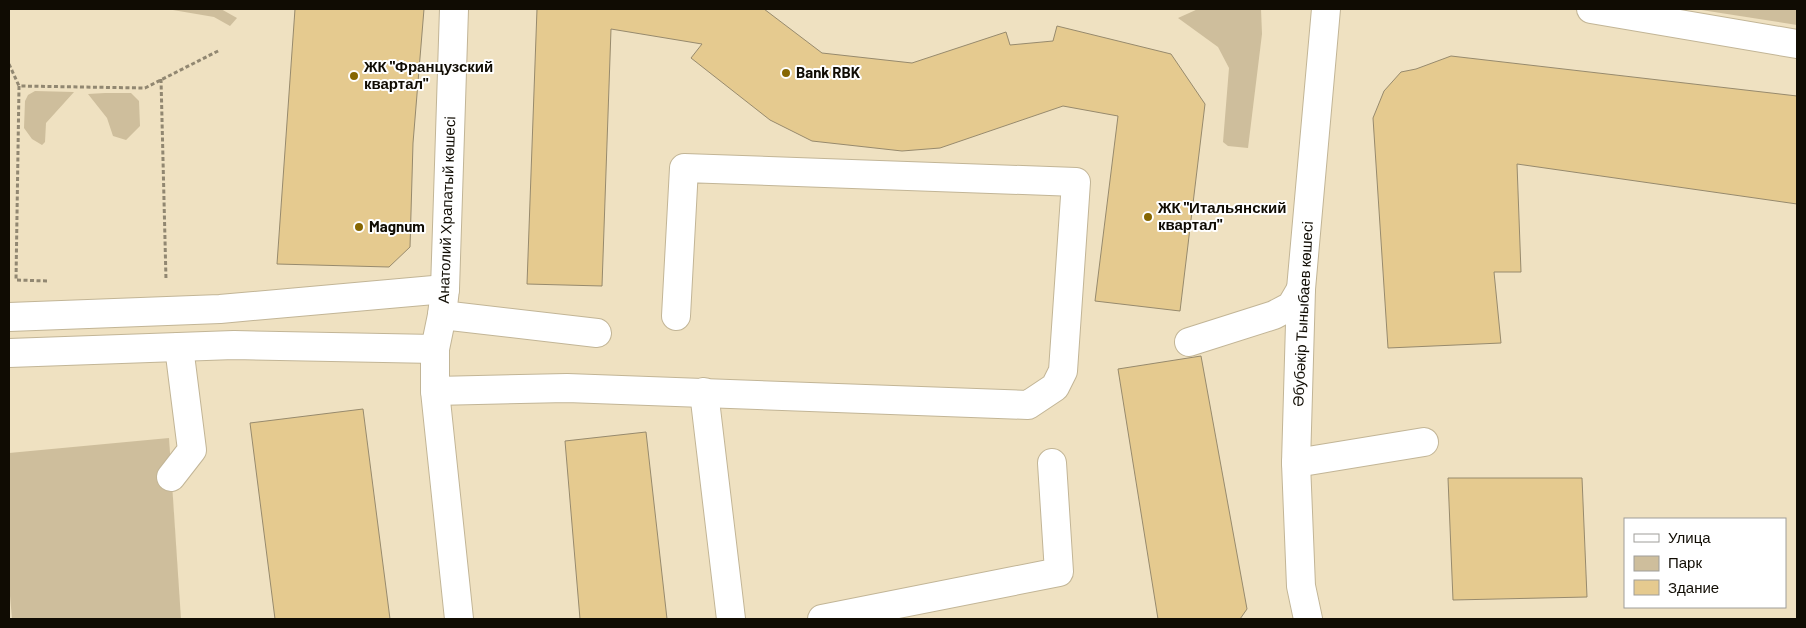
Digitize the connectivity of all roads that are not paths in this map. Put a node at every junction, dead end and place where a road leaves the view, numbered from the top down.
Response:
1 (454, 9) edge
2 (1326, 9) edge
3 (1591, 9) edge
4 (1797, 44) edge
5 (1301, 289) junction
6 (444, 302) junction
7 (676, 316) dead end
8 (9, 317) edge
9 (597, 333) dead end
10 (1189, 342) dead end
11 (179, 347) junction
12 (435, 349) junction
13 (9, 353) edge
14 (435, 391) junction
15 (704, 392) junction
16 (1424, 442) dead end
17 (1052, 463) dead end
18 (1296, 463) junction
19 (171, 477) dead end
20 (888, 613) edge
21 (459, 619) edge
22 (731, 619) edge
23 (822, 619) edge
24 (1308, 619) edge

1 - 6 street, Анатолий Храпатый көшесі
2 - 5 street, Әбубәкір Тыныбаев көшесі
3 - 4 street
5 - 10 street
5 - 18 street, Әбубәкір Тыныбаев көшесі
6 - 8 street
6 - 9 street
6 - 12 street, Анатолий Храпатый көшесі
7 - 15 street
11 - 12 street
11 - 13 street
11 - 19 street
12 - 14 street, Анатолий Храпатый көшесі
14 - 15 street
14 - 21 street, Анатолий Храпатый көшесі
15 - 22 street
16 - 18 street
17 - 20 street
18 - 24 street, Әбубәкір Тыныбаев көшесі
20 - 23 street

